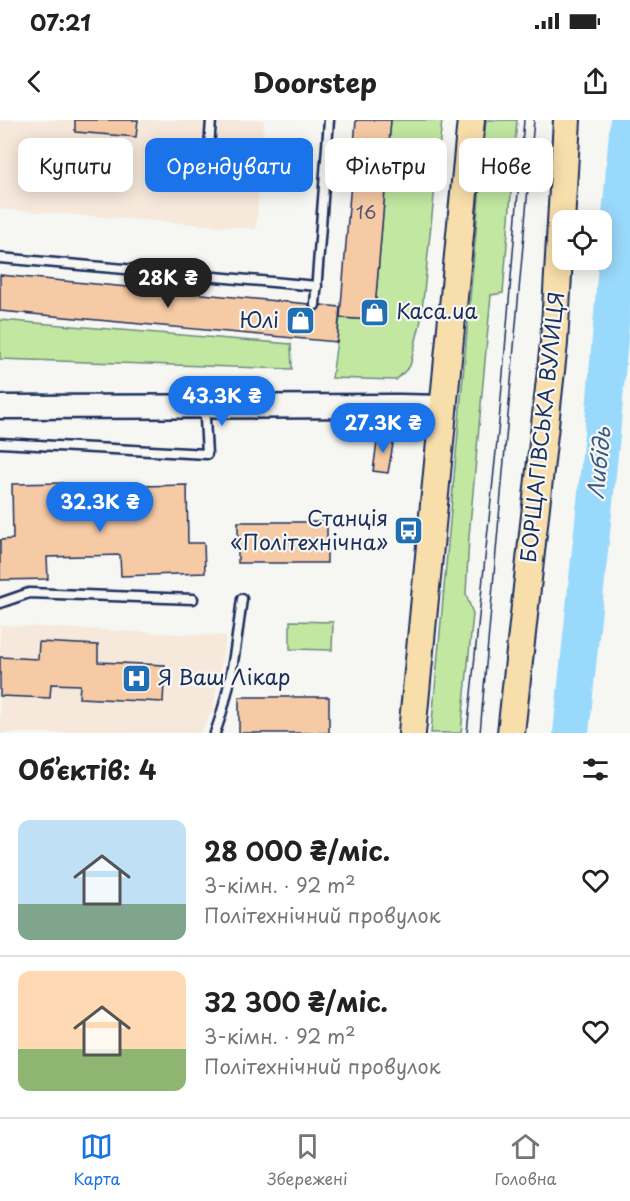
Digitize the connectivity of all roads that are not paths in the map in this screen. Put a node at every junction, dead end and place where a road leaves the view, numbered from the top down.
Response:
1 (211, 120) edge
2 (329, 120) edge
3 (471, 120) edge
4 (567, 120) edge
5 (210, 138) edge
6 (0, 258) edge
7 (316, 286) junction
8 (315, 304) dead end
9 (0, 407) edge
10 (445, 407) junction
11 (205, 419) dead end
12 (0, 443) edge
13 (193, 598) dead end
14 (242, 599) dead end
15 (0, 603) edge
16 (215, 733) edge
17 (412, 733) edge
18 (511, 733) edge

1 - 5 lane
2 - 7 lane
3 - 10 main road
4 - 18 main road, БОРЩАГІВСЬКА ВУЛИЦЯ
6 - 7 lane
7 - 8 lane
9 - 10 street
10 - 17 main road
11 - 12 lane
13 - 15 lane
14 - 16 lane

